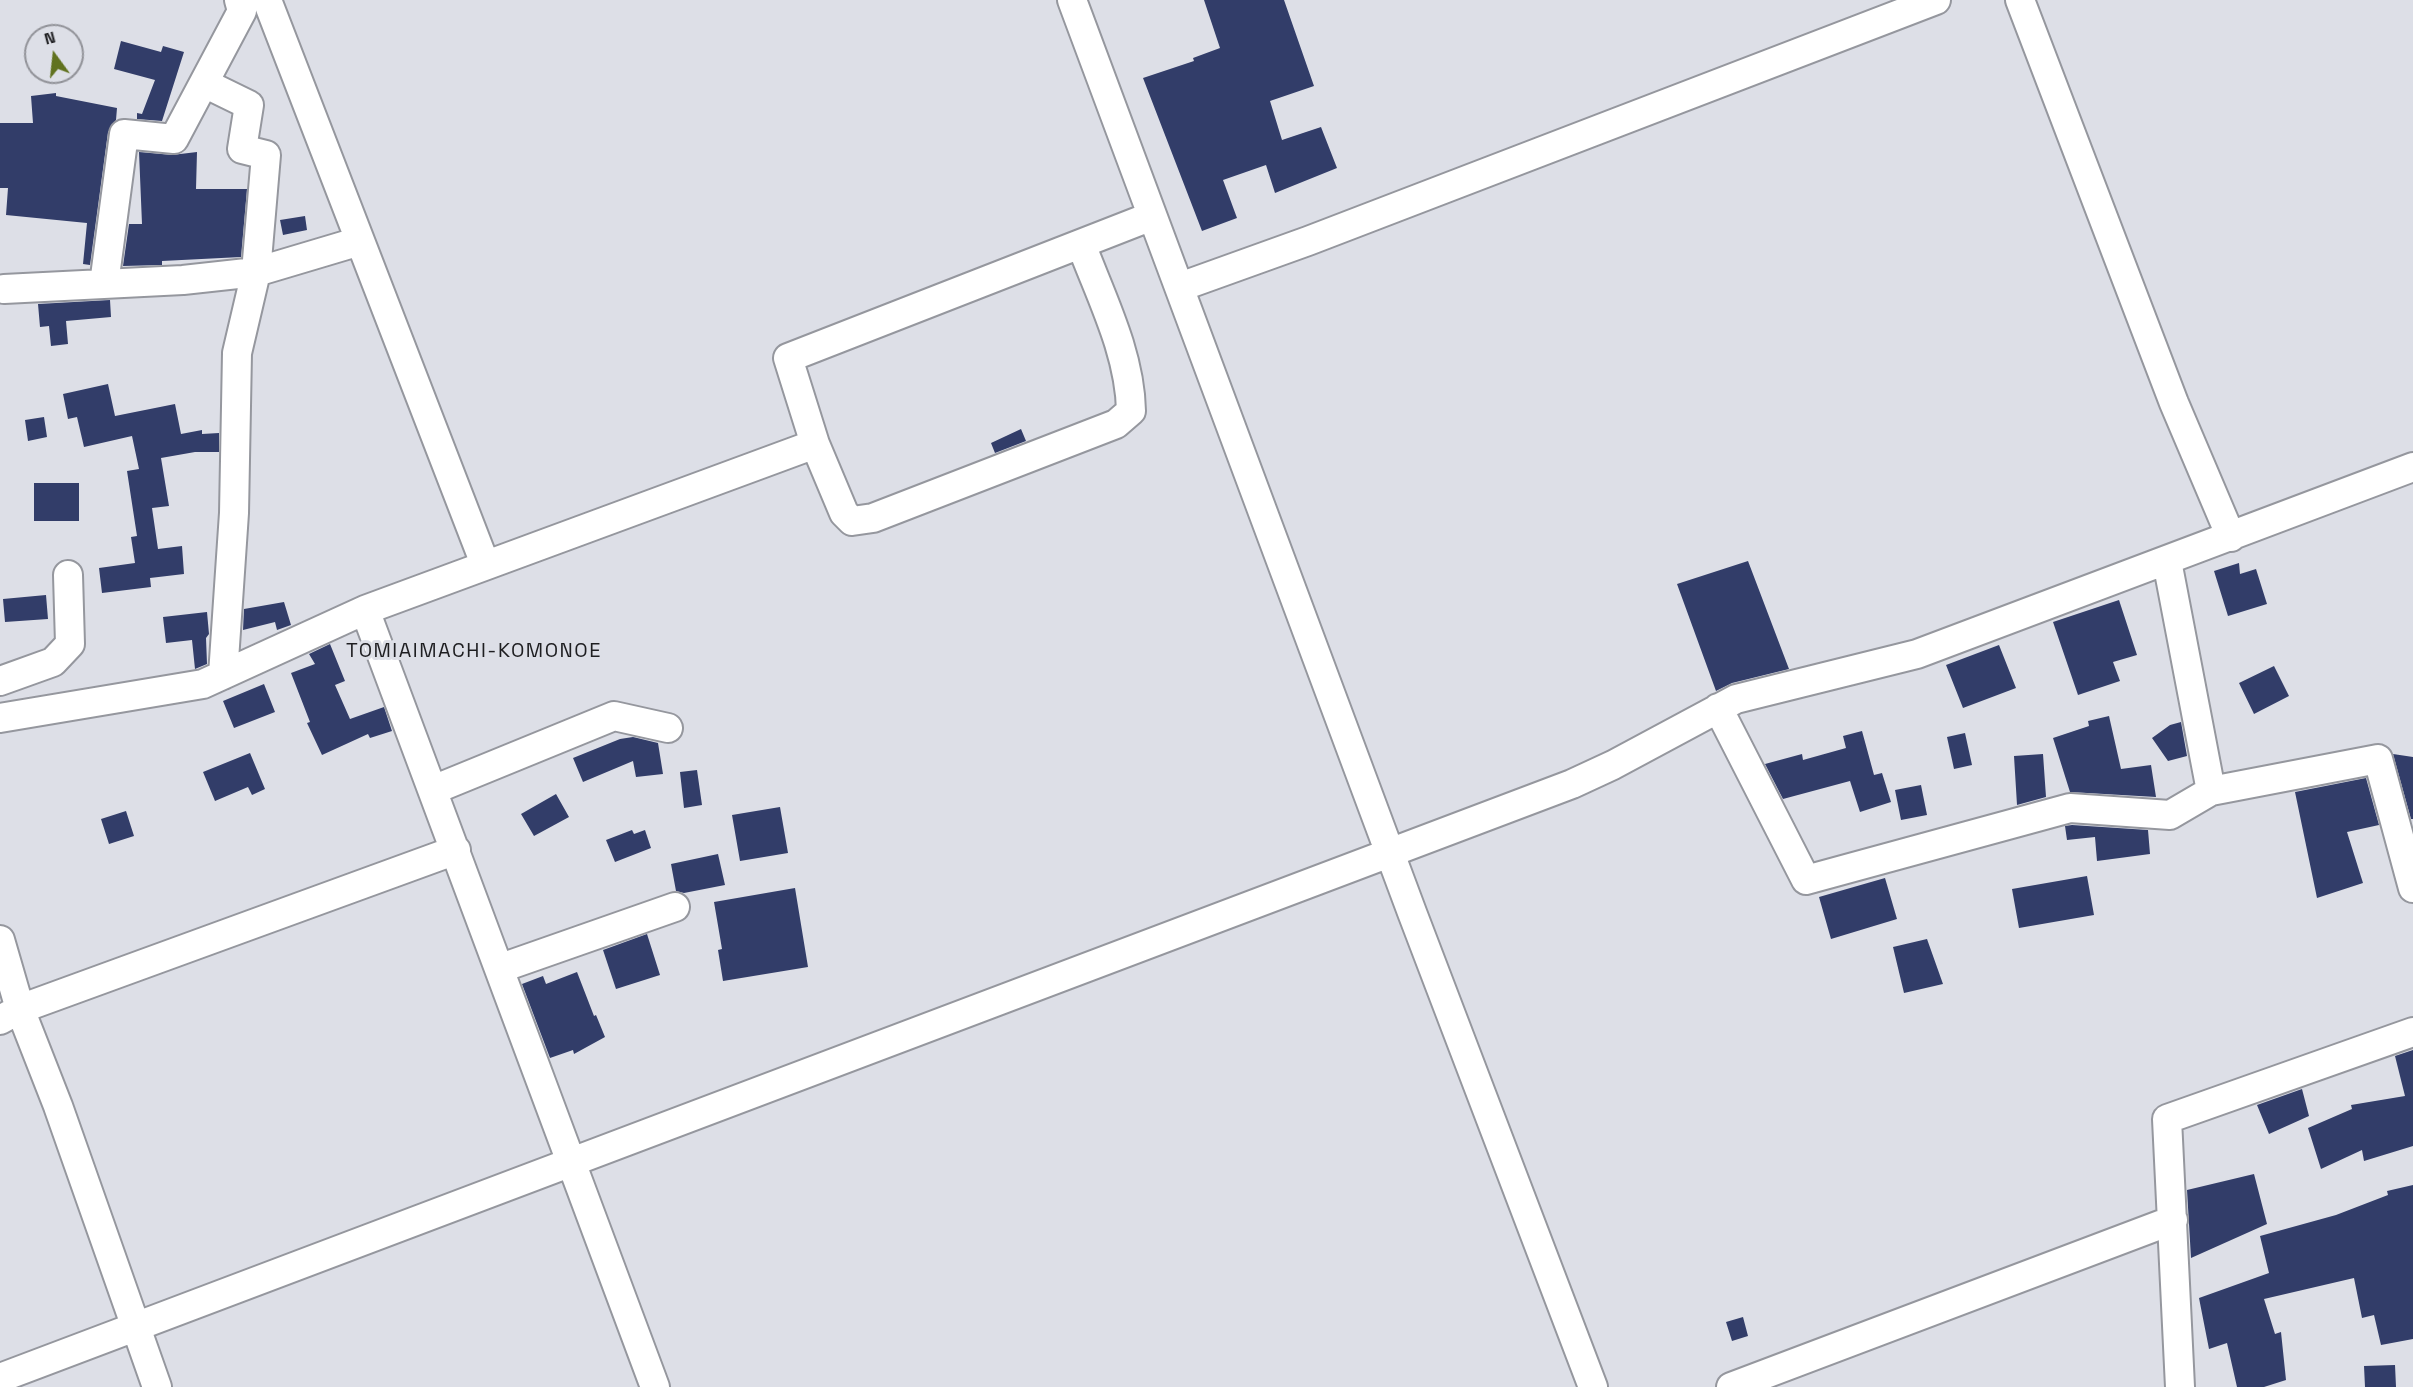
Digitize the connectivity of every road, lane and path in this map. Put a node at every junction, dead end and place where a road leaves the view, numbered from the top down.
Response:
1 (239, 0) edge
2 (267, 0) edge
3 (1072, 0) edge
4 (1936, 0) edge
5 (2020, 0) edge
6 (204, 83) junction
7 (1152, 216) junction
8 (360, 241) junction
9 (1081, 244) junction
10 (256, 272) junction
11 (104, 284) junction
12 (1180, 287) junction
13 (1, 289) edge
14 (815, 444) junction
15 (2413, 467) edge
16 (2231, 537) junction
17 (2167, 561) junction
18 (485, 564) junction
19 (68, 575) dead end
20 (364, 610) junction
21 (223, 675) junction
22 (0, 681) edge
23 (1718, 708) junction
24 (0, 718) edge
25 (668, 728) dead end
26 (433, 790) junction
27 (2211, 791) junction
28 (456, 850) junction
29 (1392, 853) junction
30 (2413, 888) edge
31 (675, 907) dead end
32 (0, 940) edge
33 (501, 968) junction
34 (10, 1015) edge
35 (2413, 1032) edge
36 (572, 1162) junction
37 (2173, 1220) junction
38 (135, 1327) junction
39 (0, 1378) edge
40 (157, 1387) edge
41 (655, 1387) edge
42 (1593, 1387) edge
43 (1731, 1387) edge
44 (2180, 1387) edge

1 - 6 street
2 - 8 street
3 - 7 street
4 - 12 street
5 - 16 street
6 - 10 street
6 - 11 street
7 - 9 street
7 - 12 street
8 - 10 street
8 - 18 street
9 - 14 street
9 - 14 street
10 - 11 street
10 - 21 street
11 - 13 street
12 - 29 street
14 - 18 street
15 - 16 street
16 - 17 street
17 - 23 street
17 - 27 street
18 - 20 street
19 - 22 street
20 - 21 street
20 - 26 street
21 - 24 street
23 - 27 street
23 - 29 street
25 - 26 street
26 - 28 street
27 - 30 street
28 - 33 street
28 - 34 street
29 - 36 street
29 - 42 street
31 - 33 street
32 - 34 street
33 - 36 street
34 - 38 street
35 - 37 street
36 - 38 street
36 - 41 street
37 - 43 street
37 - 44 street
38 - 39 street
38 - 40 street

